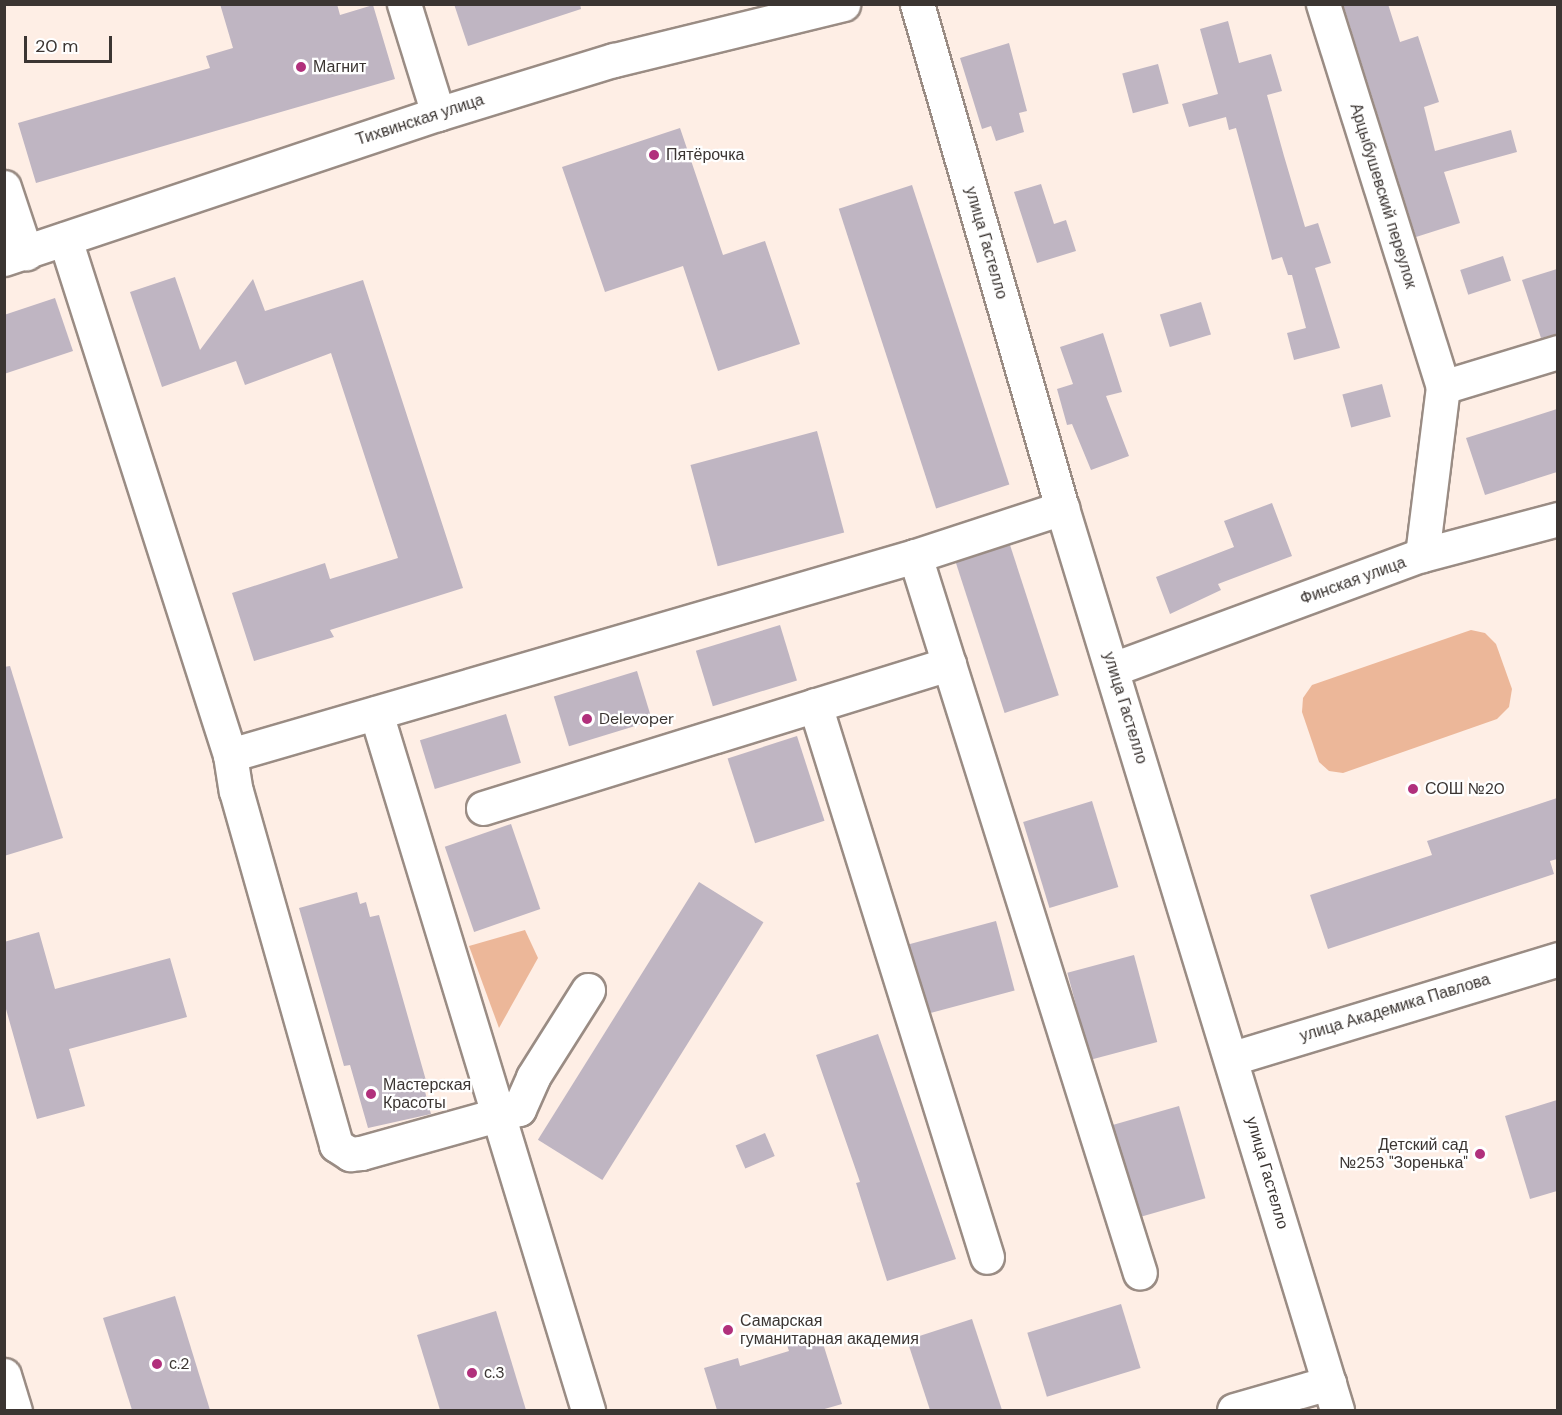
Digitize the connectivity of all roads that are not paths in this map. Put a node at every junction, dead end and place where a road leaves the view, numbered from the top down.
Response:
1 (405, 4) edge
2 (843, 4) edge
3 (918, 4) edge
4 (1323, 4) edge
5 (438, 114) junction
6 (4, 187) edge
7 (65, 239) junction
8 (15, 256) edge
9 (1557, 351) edge
10 (1443, 387) junction
11 (1062, 508) junction
12 (1557, 519) edge
13 (1422, 555) junction
14 (915, 556) junction
15 (948, 664) junction
16 (1113, 669) junction
17 (815, 705) junction
18 (376, 713) junction
19 (230, 755) junction
20 (483, 808) dead end
21 (1557, 959) edge
22 (588, 990) dead end
23 (1233, 1058) junction
24 (498, 1115) junction
25 (987, 1257) dead end
26 (1140, 1273) dead end
27 (4, 1375) edge
28 (1333, 1397) edge
29 (15, 1410) edge
30 (588, 1410) edge
31 (1234, 1410) edge

1 - 5 street
2 - 5 street, Тихвинская улица
3 - 11 street, улица Гастелло
4 - 10 street, Арцыбушевский переулок
5 - 7 street, Тихвинская улица
6 - 8 street
7 - 8 street, Тихвинская улица
7 - 19 street
9 - 10 street
10 - 13 street, Финская улица
11 - 14 street
11 - 16 street, улица Гастелло
12 - 13 street
13 - 16 street, Финская улица
14 - 15 street
14 - 18 street
15 - 17 street
15 - 26 street
16 - 23 street, улица Гастелло
17 - 20 street
17 - 25 street
18 - 19 street
18 - 24 street
19 - 24 street
21 - 23 street, улица Академика Павлова
22 - 24 street
23 - 28 street, улица Гастелло
24 - 30 street
27 - 29 street
28 - 31 street

